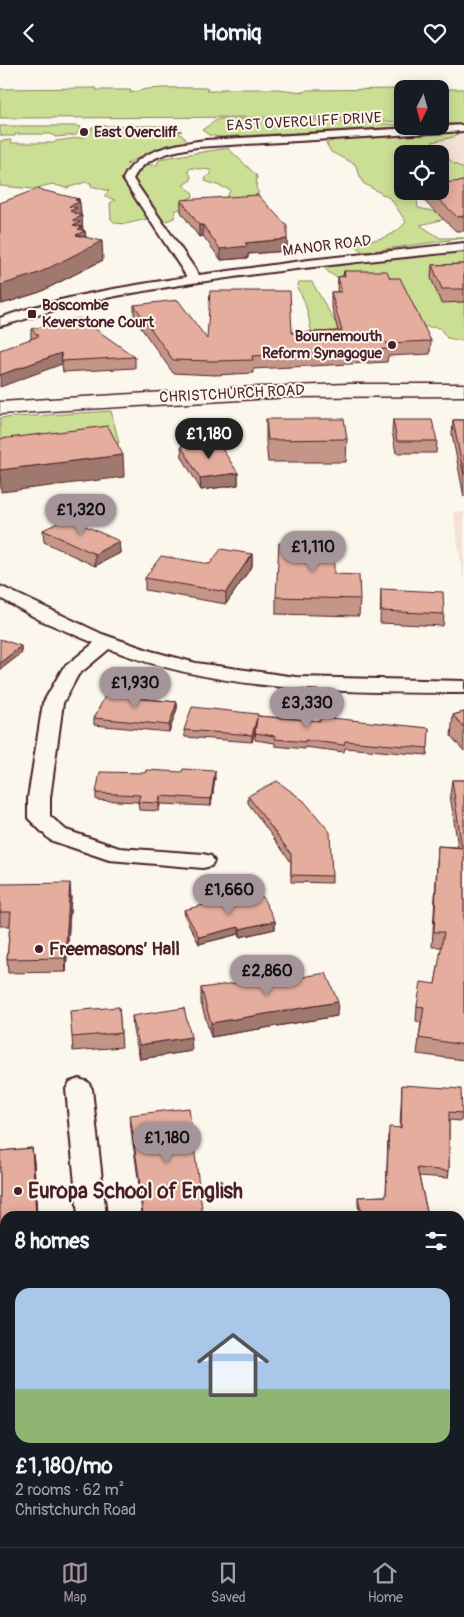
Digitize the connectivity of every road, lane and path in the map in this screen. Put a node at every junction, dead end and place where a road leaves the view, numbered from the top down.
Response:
1 (464, 128) edge
2 (464, 247) edge
3 (195, 279) junction
4 (0, 322) edge
5 (464, 390) edge
6 (0, 408) edge
7 (0, 591) edge
8 (106, 643) junction
9 (464, 687) edge
10 (204, 861) dead end
11 (79, 1089) dead end
12 (91, 1211) edge

1 - 3 street, EAST OVERCLIFF DRIVE
2 - 3 street, MANOR ROAD
3 - 4 street, MANOR ROAD
5 - 6 main road, CHRISTCHURCH ROAD
7 - 8 street
8 - 9 street
8 - 10 street
11 - 12 street

